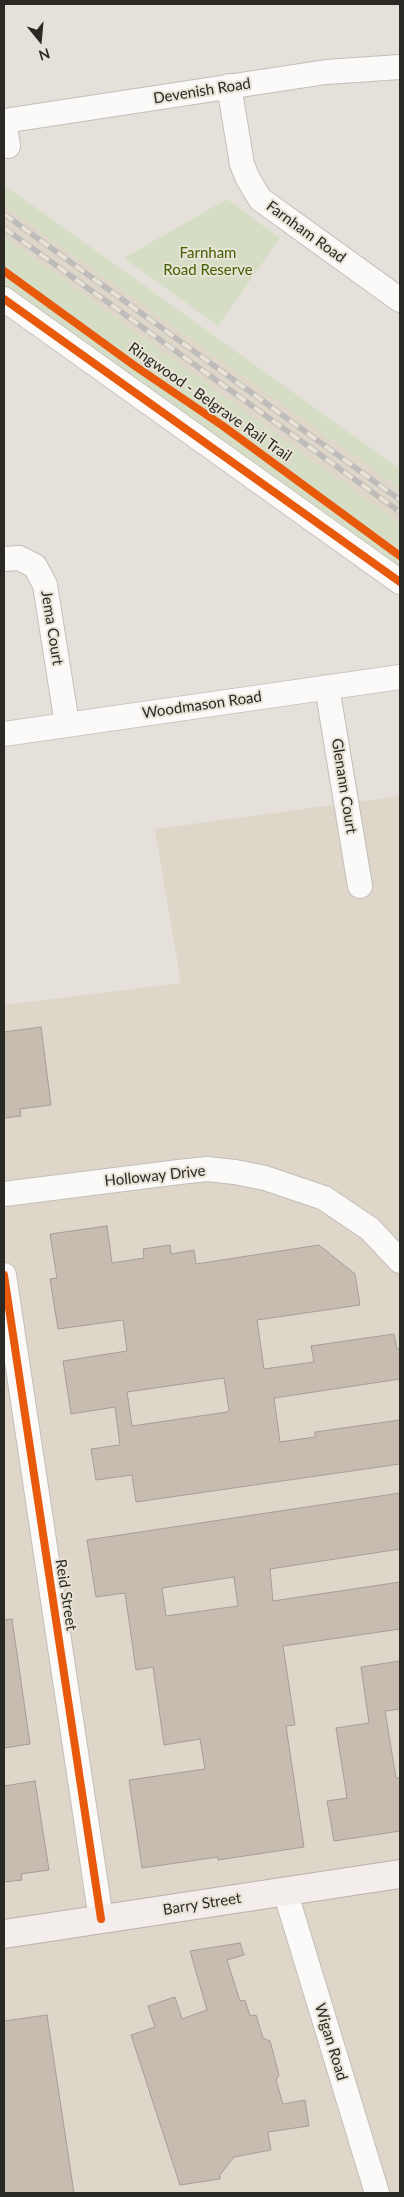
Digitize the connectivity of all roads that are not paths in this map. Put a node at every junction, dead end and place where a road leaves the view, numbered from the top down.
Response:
1 (400, 67) edge
2 (229, 86) junction
3 (8, 146) dead end
4 (4, 299) edge
5 (400, 300) edge
6 (4, 559) edge
7 (400, 582) edge
8 (400, 677) edge
9 (327, 687) junction
10 (67, 724) junction
11 (4, 734) edge
12 (360, 886) dead end
13 (4, 1194) edge
14 (400, 1261) edge
15 (4, 1275) edge
16 (400, 1874) edge
17 (284, 1891) junction
18 (101, 1920) junction
19 (4, 1934) edge
20 (377, 2193) edge

1 - 2 street, Devenish Road
2 - 3 street, Devenish Road
2 - 5 street, Farnham Road
4 - 7 street
6 - 10 street, Jema Court
8 - 9 street, Woodmason Road
9 - 10 street, Woodmason Road
9 - 12 street, Glenann Court
10 - 11 street, Woodmason Road
13 - 14 street, Holloway Drive
15 - 18 street, Reid Street
16 - 17 main road, Barry Street
17 - 18 main road, Barry Street
17 - 20 street, Wigan Road
18 - 19 main road, Barry Street

